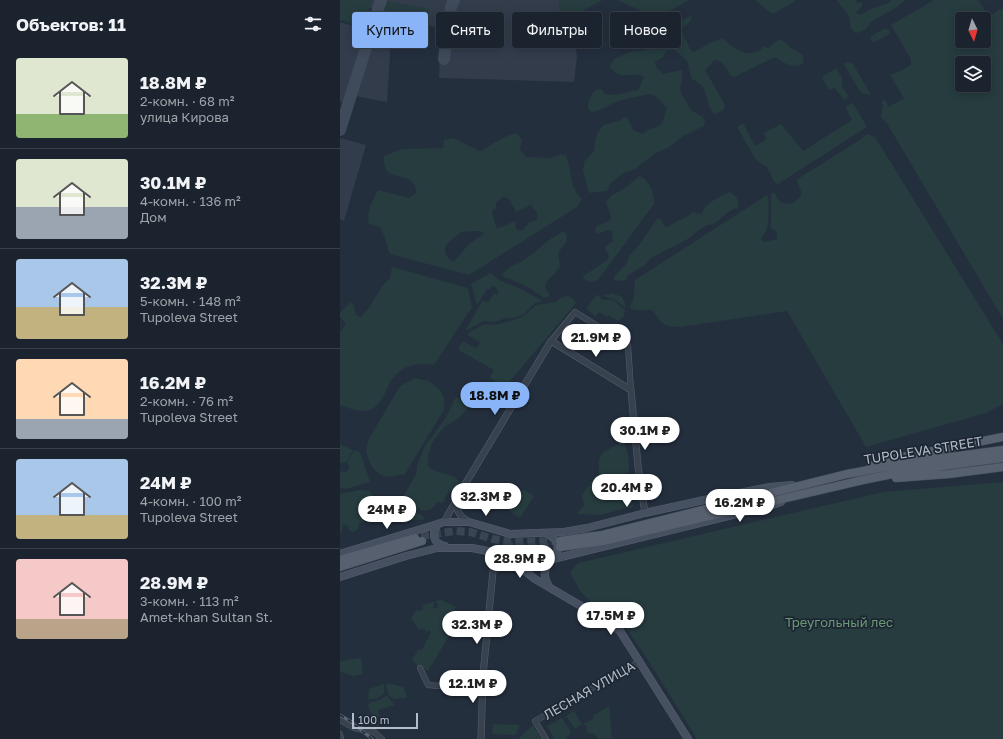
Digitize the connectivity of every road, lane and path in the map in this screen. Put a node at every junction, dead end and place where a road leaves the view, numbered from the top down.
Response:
1 (551, 341) junction
2 (631, 390) junction
3 (1003, 437) edge
4 (1003, 450) edge
5 (1003, 458) edge
6 (1003, 467) edge
7 (847, 474) junction
8 (864, 480) junction
9 (813, 487) junction
10 (456, 500) junction
11 (644, 513) junction
12 (469, 522) junction
13 (441, 523) junction
14 (546, 533) junction
15 (560, 544) tunnel mouth
16 (450, 547) junction
17 (485, 551) junction
18 (340, 554) edge
19 (502, 554) junction
20 (553, 559) junction
21 (340, 560) edge
22 (494, 565) junction
23 (340, 567) edge
24 (340, 577) edge
25 (549, 587) junction
26 (640, 661) junction
27 (420, 668) dead end
28 (484, 675) junction
29 (340, 720) edge
30 (340, 734) edge
31 (341, 739) edge
32 (382, 739) edge
33 (481, 739) edge
34 (546, 739) edge
35 (688, 739) edge

1 - 2 street
1 - 2 street
1 - 10 street
2 - 11 street
3 - 7 main road, TUPOLEVA STREET
4 - 7 main road, TUPOLEVA STREET
5 - 8 main road, TUPOLEVA STREET
6 - 8 main road, TUPOLEVA STREET
7 - 9 main road, TUPOLEVA STREET
8 - 9 main road, TUPOLEVA STREET
9 - 11 main road, TUPOLEVA STREET
9 - 15 main road, TUPOLEVA STREET
9 - 20 main road, TUPOLEVA STREET
10 - 12 street
10 - 13 street
11 - 14 main road, TUPOLEVA STREET
12 - 13 main road, TUPOLEVA STREET
12 - 14 main road, TUPOLEVA STREET
13 - 16 main road
13 - 18 main road, TUPOLEVA STREET
14 - 20 main road
16 - 17 main road, TUPOLEVA STREET
16 - 24 main road
17 - 19 main road, TUPOLEVA STREET
17 - 22 street
19 - 20 main road, TUPOLEVA STREET
19 - 22 street
19 - 25 main road
20 - 25 main road
21 - 23 main road
22 - 28 street
25 - 26 main road
26 - 34 street, ЛЕСНАЯ УЛИЦА
26 - 35 main road
27 - 28 street
28 - 33 street
29 - 32 street
30 - 31 street

